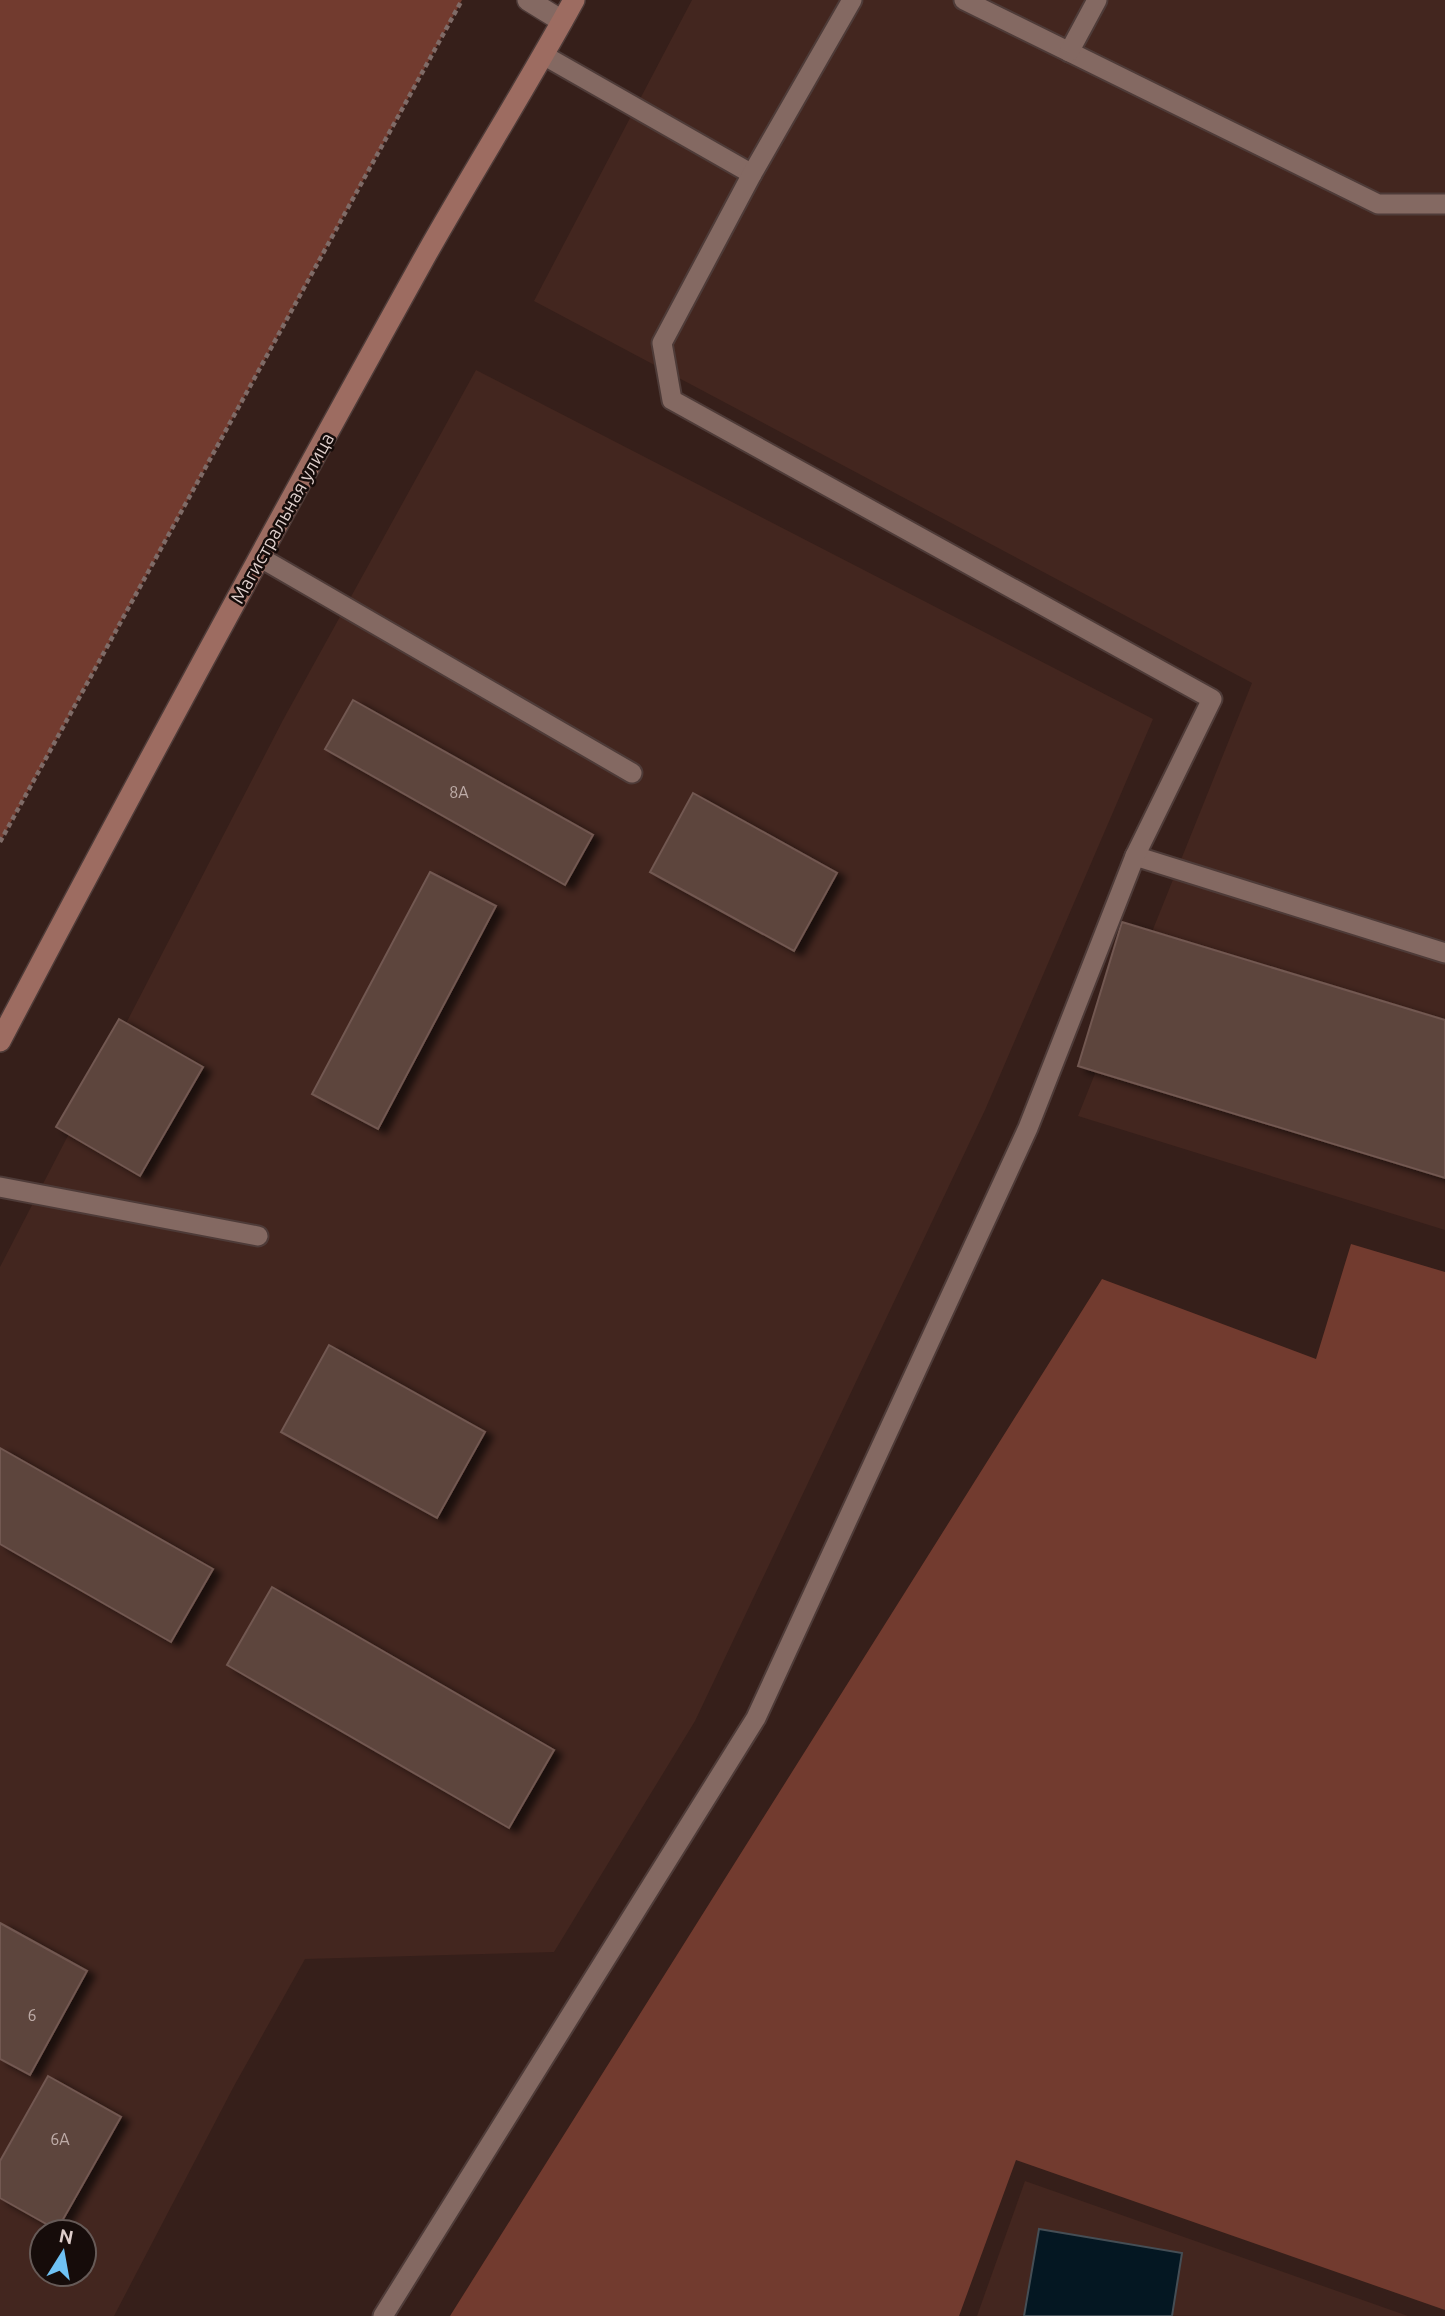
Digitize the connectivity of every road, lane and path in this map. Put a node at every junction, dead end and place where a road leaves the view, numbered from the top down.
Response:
1 (462, 0) edge
2 (528, 0) edge
3 (574, 0) edge
4 (852, 0) edge
5 (964, 0) edge
6 (1097, 0) edge
7 (562, 21) junction
8 (1069, 52) junction
9 (544, 56) junction
10 (752, 174) junction
11 (1445, 204) edge
12 (261, 558) junction
13 (632, 774) dead end
14 (0, 842) edge
15 (1135, 856) junction
16 (1445, 953) edge
17 (0, 1041) edge
18 (0, 1187) edge
19 (258, 1236) dead end
20 (383, 2316) edge

1 - 14 path
2 - 7 street
3 - 7 street, Магистральная улица
4 - 10 lane
5 - 8 lane
6 - 8 lane
7 - 9 street, Магистральная улица
8 - 11 lane
9 - 10 lane
9 - 12 street, Магистральная улица
10 - 15 lane
12 - 13 lane
12 - 17 street, Магистральная улица
15 - 16 lane
15 - 20 lane
18 - 19 lane

